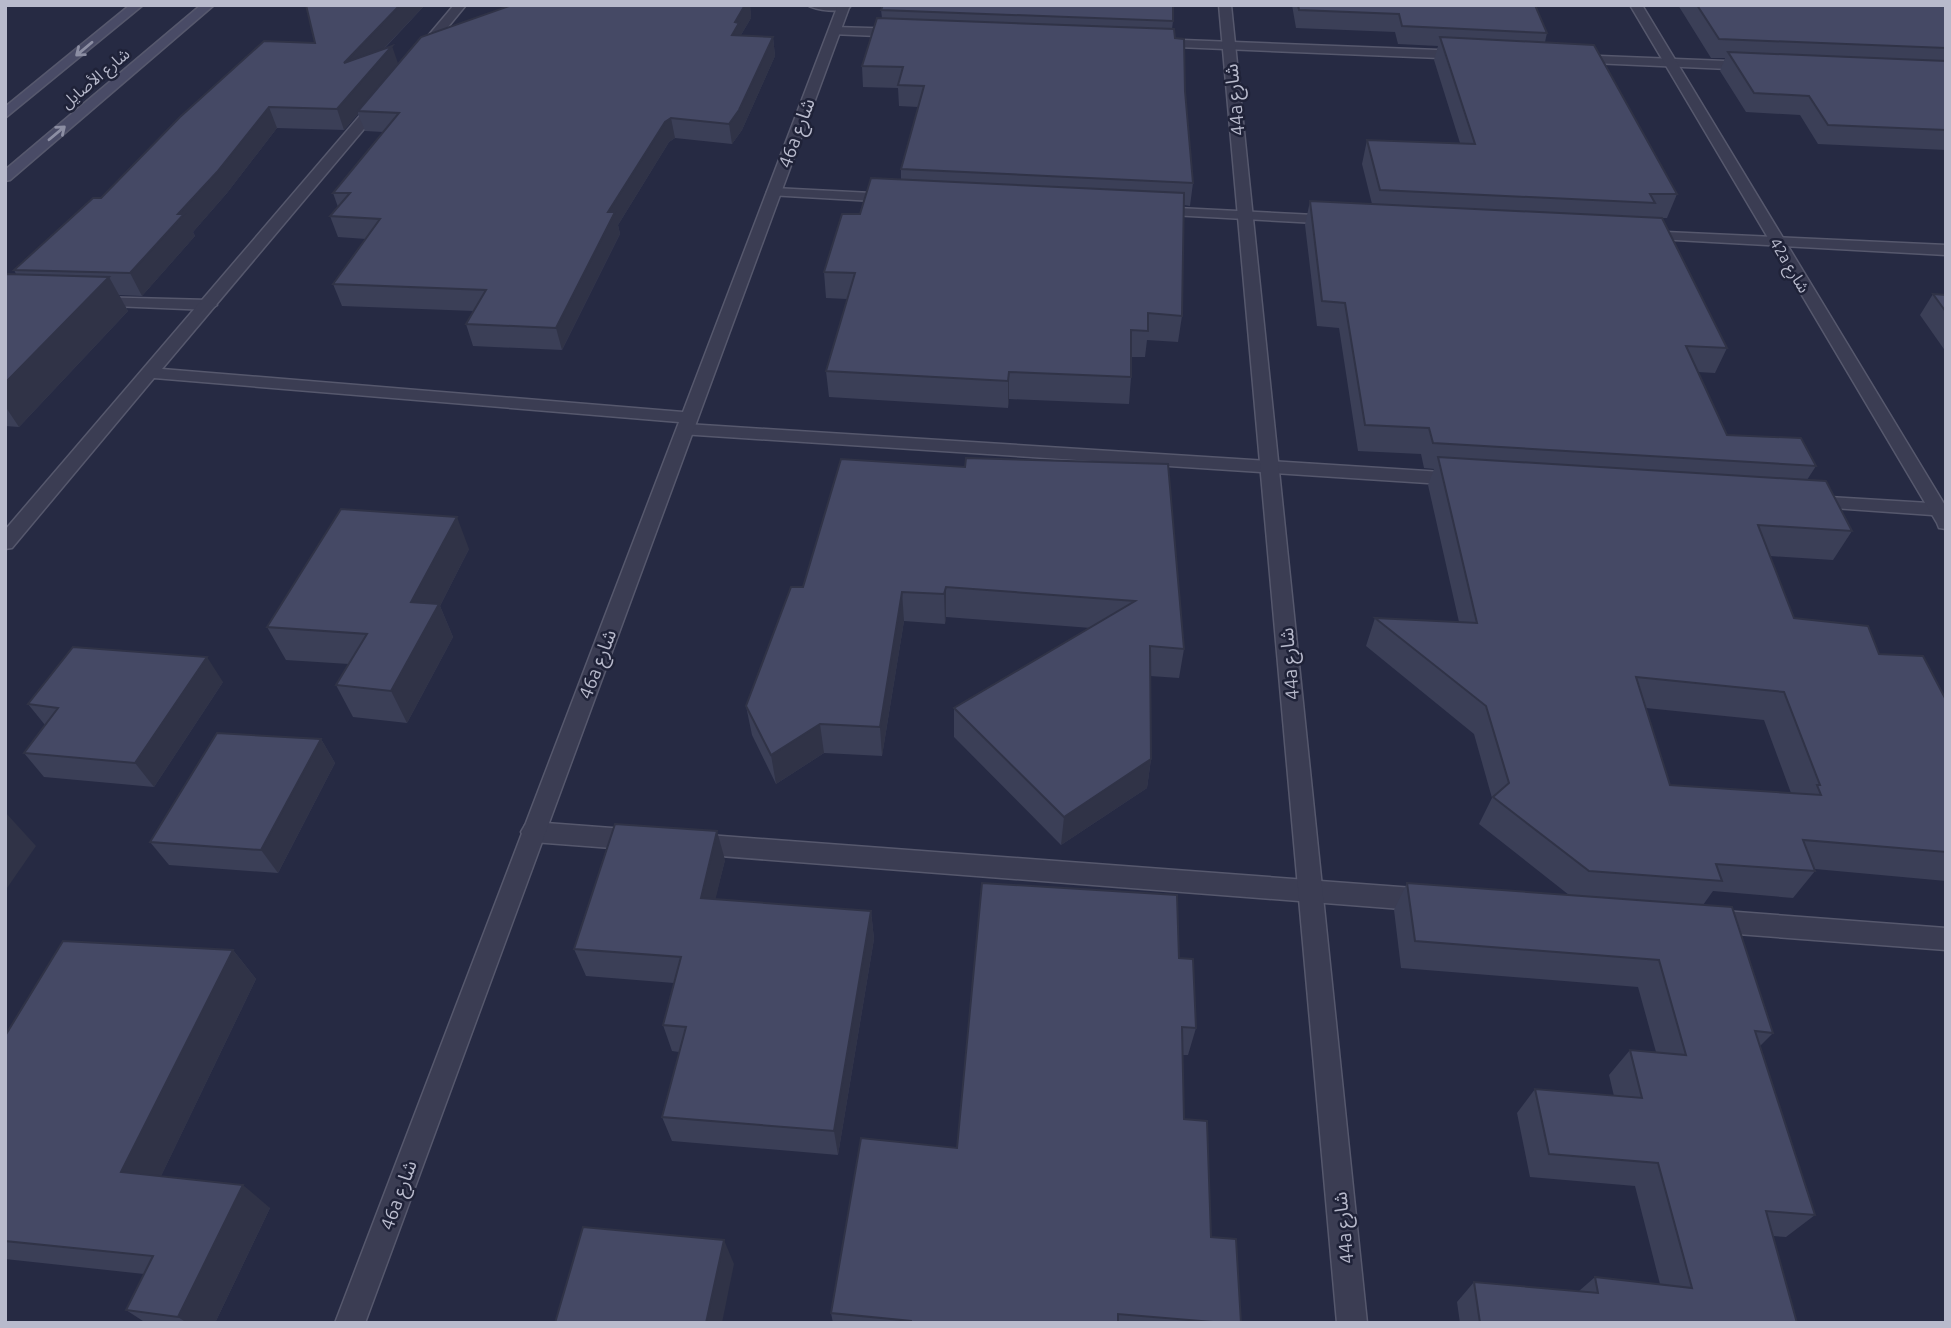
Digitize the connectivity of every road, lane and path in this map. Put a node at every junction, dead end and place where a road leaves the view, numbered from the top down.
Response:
1 (137, 5) edge
2 (208, 5) edge
3 (460, 5) edge
4 (813, 5) edge
5 (1225, 5) edge
6 (1636, 5) edge
7 (844, 6) edge
8 (835, 31) junction
9 (916, 34) edge
10 (1147, 43) edge
11 (1229, 46) junction
12 (1476, 55) edge
13 (1559, 58) edge
14 (1669, 62) junction
15 (1766, 66) edge
16 (406, 70) edge
17 (388, 91) edge
18 (5, 114) edge
19 (5, 177) edge
20 (774, 192) junction
21 (913, 199) edge
22 (1149, 211) edge
23 (1246, 216) junction
24 (1357, 221) edge
25 (1623, 234) edge
26 (1777, 242) junction
27 (1946, 250) edge
28 (73, 302) edge
29 (209, 305) junction
30 (152, 373) junction
31 (689, 424) junction
32 (1270, 467) junction
33 (1479, 480) edge
34 (1798, 501) edge
35 (1943, 515) edge
36 (5, 543) edge
37 (533, 832) junction
38 (1310, 891) junction
39 (1448, 901) edge
40 (1683, 919) edge
41 (1946, 939) edge
42 (350, 1323) edge
43 (1352, 1323) edge

1 -> 18 main road, شارع الأصايل
19 -> 2 main road, شارع الأصايل
3 - 16 street
4 - 7 street
5 - 11 street, 44a شارع
6 - 14 street, 42a شارع
7 - 8 street, 46a شارع
8 - 9 street
8 - 20 street, 46a شارع
10 - 11 street
11 - 12 street
11 - 23 street, 44a شارع
13 - 14 street
14 - 15 street
14 - 26 street, 42a شارع
17 - 29 street
20 - 21 street
20 - 31 street, 46a شارع
22 - 23 street
23 - 24 street
23 - 32 street, 44a شارع
25 - 26 street
26 - 27 street
26 - 35 street, 42a شارع
28 - 29 street
29 - 30 street
30 - 31 street
30 - 36 street
31 - 32 street
31 - 37 street, 46a شارع
32 - 33 street
32 - 38 street, 44a شارع
34 - 35 street
37 - 38 street
37 - 42 street, 46a شارع
38 - 39 street
38 - 43 street, 44a شارع
40 - 41 street

